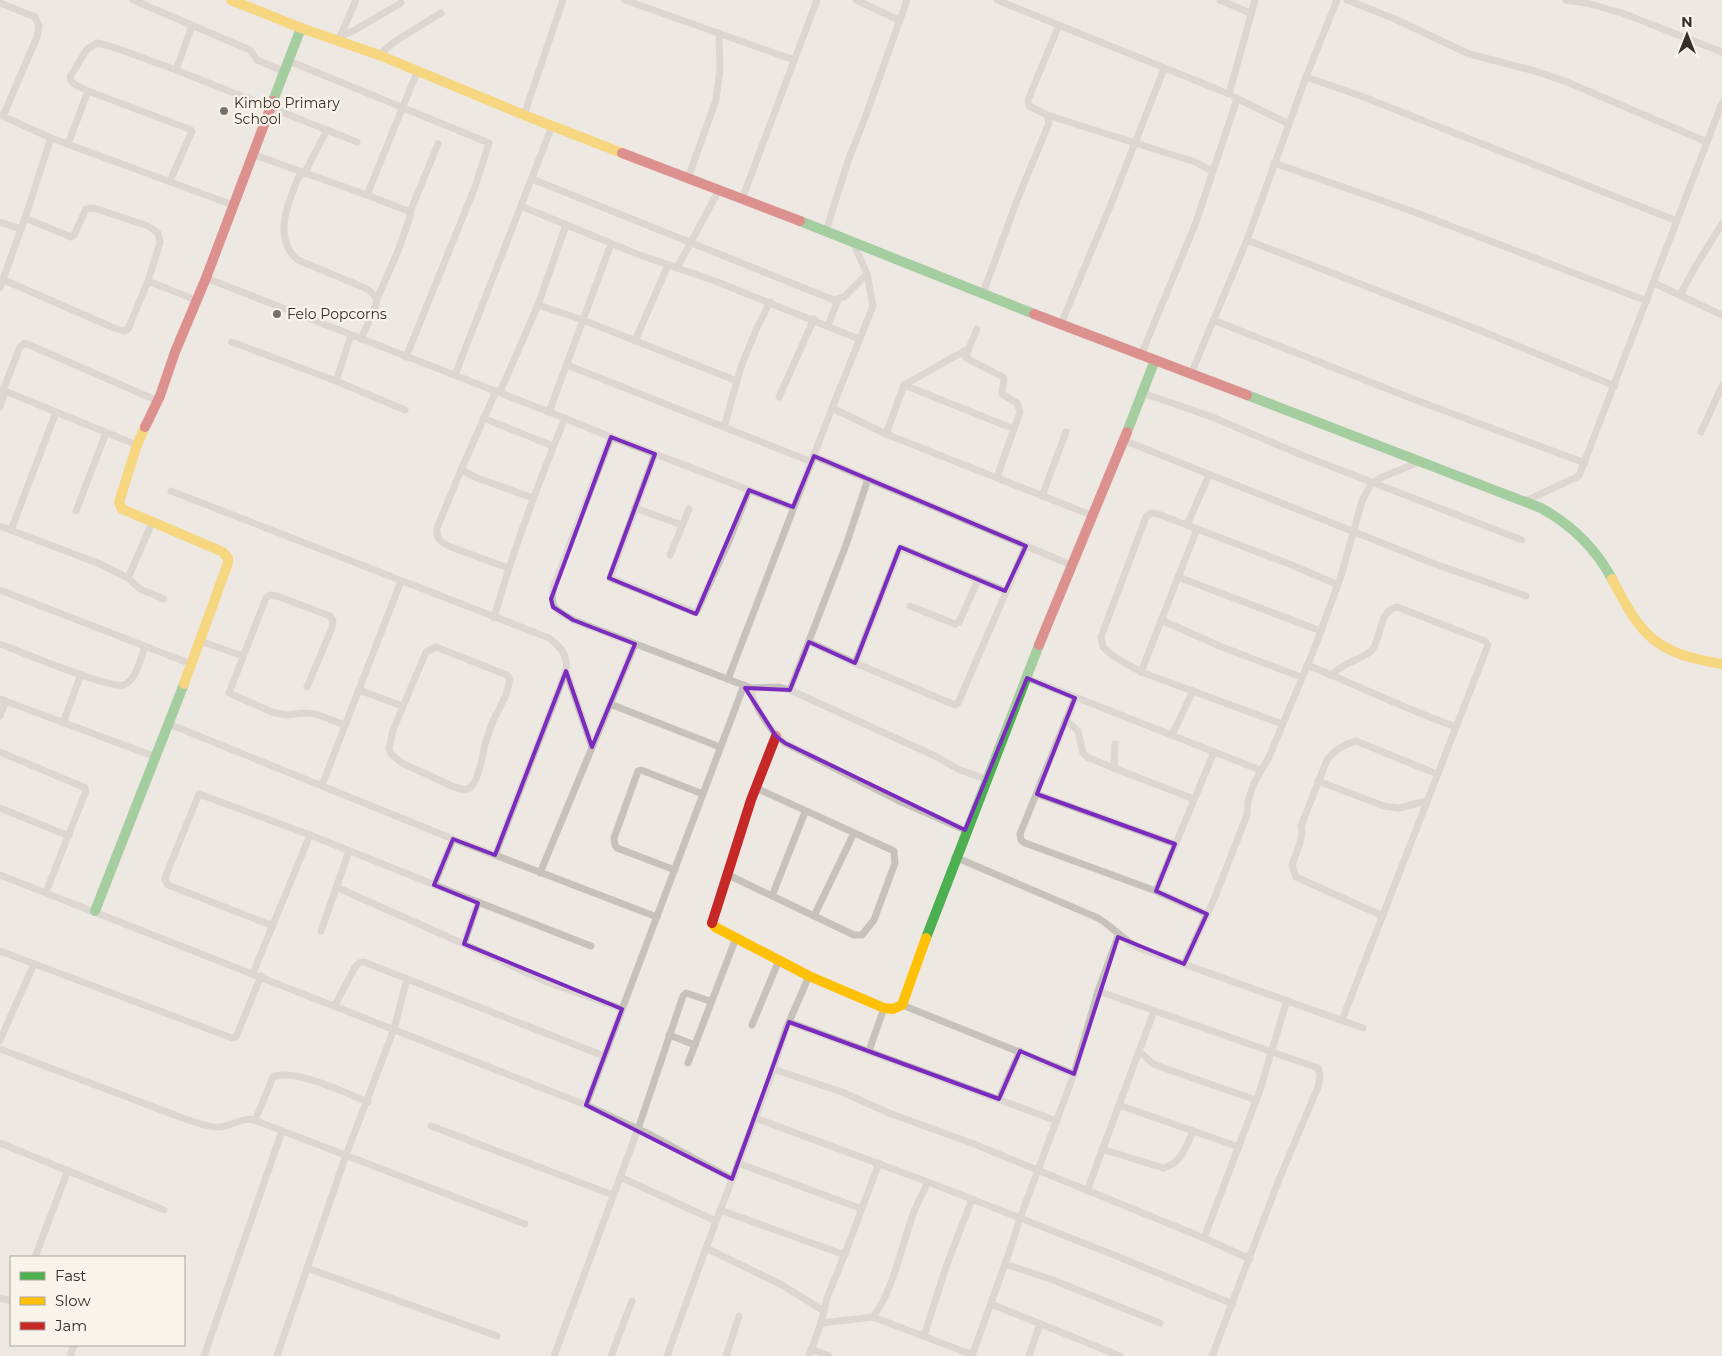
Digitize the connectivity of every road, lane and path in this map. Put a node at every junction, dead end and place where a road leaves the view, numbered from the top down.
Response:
1 (133, 0) edge
2 (231, 0) edge
3 (356, 0) edge
4 (563, 0) edge
5 (625, 0) edge
6 (817, 0) edge
7 (856, 0) edge
8 (907, 0) edge
9 (997, 0) edge
10 (1220, 0) edge
11 (1255, 0) edge
12 (1337, 0) edge
13 (1347, 0) edge
14 (1566, 0) edge
15 (0, 3) edge
16 (401, 3) dead end
17 (441, 13) dead end
18 (1250, 13) junction
19 (900, 20) junction
20 (1059, 25) junction
21 (192, 26) junction
22 (300, 28) junction
23 (719, 33) junction
24 (340, 38) junction
25 (1722, 52) edge
26 (379, 55) junction
27 (794, 60) junction
28 (289, 61) junction
29 (1164, 69) junction
30 (176, 70) junction
31 (285, 72) junction
32 (417, 72) junction
33 (1306, 77) junction
34 (88, 91) junction
35 (1229, 94) junction
36 (1237, 98) junction
37 (1722, 103) edge
38 (271, 107) junction
39 (403, 107) junction
40 (2, 115) edge
41 (1047, 115) junction
42 (524, 116) junction
43 (1289, 124) junction
44 (552, 126) junction
45 (327, 130) junction
46 (51, 138) junction
47 (357, 142) dead end
48 (1707, 142) junction
49 (68, 144) junction
50 (438, 144) dead end
51 (1134, 144) junction
52 (252, 154) junction
53 (1274, 163) junction
54 (1212, 171) junction
55 (302, 173) junction
56 (688, 178) junction
57 (532, 179) junction
58 (170, 181) junction
59 (719, 190) junction
60 (367, 196) junction
61 (742, 199) junction
62 (233, 205) junction
63 (521, 206) junction
64 (410, 212) junction
65 (25, 218) junction
66 (1677, 221) junction
67 (0, 222) edge
68 (1722, 224) edge
69 (566, 225) junction
70 (21, 229) junction
71 (826, 231) junction
72 (1247, 240) junction
73 (853, 242) junction
74 (691, 243) junction
75 (611, 244) junction
76 (668, 265) junction
77 (677, 268) junction
78 (868, 274) junction
79 (206, 278) junction
80 (4, 280) junction
81 (148, 281) junction
82 (1654, 282) junction
83 (0, 288) edge
84 (984, 293) junction
85 (1680, 295) junction
86 (377, 299) junction
87 (196, 300) junction
88 (838, 300) junction
89 (770, 302) junction
90 (1647, 302) junction
91 (538, 305) junction
92 (1722, 315) edge
93 (814, 319) junction
94 (583, 320) junction
95 (1214, 320) junction
96 (1061, 324) junction
97 (828, 326) junction
98 (976, 329) dead end
99 (351, 335) junction
100 (859, 338) junction
101 (361, 339) junction
102 (635, 341) junction
103 (232, 342) dead end
104 (968, 349) junction
105 (1141, 355) junction
106 (406, 357) junction
107 (1155, 360) junction
108 (567, 366) junction
109 (1191, 374) junction
110 (455, 375) junction
111 (336, 381) junction
112 (738, 381) junction
113 (904, 385) junction
114 (1614, 386) junction
115 (1722, 386) edge
116 (3, 390) edge
117 (498, 391) junction
118 (1143, 392) junction
119 (779, 397) dead end
120 (158, 401) junction
121 (0, 407) edge
122 (832, 408) junction
123 (405, 410) dead end
124 (56, 412) junction
125 (549, 412) junction
126 (483, 418) junction
127 (565, 418) junction
128 (724, 427) junction
129 (1014, 429) junction
130 (1066, 432) dead end
131 (1701, 432) dead end
132 (106, 433) junction
133 (886, 434) junction
134 (610, 437) junction
135 (1123, 440) junction
136 (137, 445) junction
137 (554, 446) junction
138 (655, 454) junction
139 (813, 459) junction
140 (1418, 462) junction
141 (1585, 463) junction
142 (460, 470) junction
143 (1209, 475) junction
144 (997, 476) junction
145 (868, 479) junction
146 (1375, 482) junction
147 (749, 490) junction
148 (171, 491) dead end
149 (1042, 496) junction
150 (532, 498) junction
151 (1523, 502) junction
152 (793, 507) junction
153 (635, 508) junction
154 (689, 509) dead end
155 (76, 511) dead end
156 (1091, 515) junction
157 (152, 523) junction
158 (682, 525) junction
159 (1187, 526) junction
160 (0, 527) edge
161 (11, 530) junction
162 (1197, 530) junction
163 (1354, 531) junction
164 (1522, 540) dead end
165 (1026, 546) junction
166 (670, 555) dead end
167 (1071, 566) junction
168 (508, 568) junction
169 (1178, 577) junction
170 (128, 578) junction
171 (978, 580) junction
172 (401, 581) junction
173 (1338, 585) junction
174 (0, 590) edge
175 (1005, 591) junction
176 (1526, 596) dead end
177 (164, 599) dead end
178 (910, 606) dead end
179 (494, 618) junction
180 (1161, 620) junction
181 (1321, 631) junction
182 (200, 641) junction
183 (809, 642) junction
184 (0, 644) edge
185 (635, 644) junction
186 (145, 646) junction
187 (243, 656) junction
188 (855, 663) junction
189 (191, 664) junction
190 (1722, 664) edge
191 (1307, 665) junction
192 (566, 670) junction
193 (1141, 672) junction
194 (81, 674) junction
195 (1330, 675) junction
196 (1302, 677) junction
197 (1027, 678) junction
198 (728, 679) junction
199 (747, 686) junction
200 (307, 687) dead end
201 (359, 690) junction
202 (790, 690) junction
203 (1192, 691) junction
204 (1075, 698) junction
205 (3, 700) edge
206 (610, 704) junction
207 (402, 706) junction
208 (0, 716) edge
209 (1066, 720) junction
210 (63, 723) junction
211 (169, 724) junction
212 (1282, 724) junction
213 (345, 725) junction
214 (1456, 727) junction
215 (1172, 735) junction
216 (776, 736) junction
217 (1115, 744) dead end
218 (592, 747) junction
219 (720, 747) junction
220 (0, 752) edge
221 (1214, 752) junction
222 (156, 757) junction
223 (1116, 769) junction
224 (1260, 770) junction
225 (1437, 774) junction
226 (986, 780) junction
227 (1318, 781) junction
228 (322, 785) junction
229 (756, 788) junction
230 (703, 794) junction
231 (1037, 794) junction
232 (1194, 799) junction
233 (1426, 801) junction
234 (0, 808) edge
235 (805, 812) junction
236 (965, 830) junction
237 (310, 834) junction
238 (854, 834) junction
239 (69, 836) junction
240 (453, 839) junction
241 (1175, 844) junction
242 (349, 851) junction
243 (495, 855) junction
244 (955, 858) junction
245 (675, 870) junction
246 (540, 873) junction
247 (726, 874) junction
248 (0, 875) edge
249 (434, 885) junction
250 (336, 888) junction
251 (1156, 891) junction
252 (46, 892) junction
253 (772, 896) junction
254 (478, 902) junction
255 (95, 911) junction
256 (1207, 914) junction
257 (814, 916) junction
258 (1383, 916) junction
259 (657, 918) junction
260 (273, 926) junction
261 (320, 930) dead end
262 (1119, 934) junction
263 (736, 938) junction
264 (464, 944) junction
265 (591, 946) dead end
266 (0, 951) edge
267 (778, 960) junction
268 (34, 964) junction
269 (1184, 964) junction
270 (253, 973) junction
271 (261, 976) junction
272 (809, 976) junction
273 (407, 979) junction
274 (1098, 991) junction
275 (1287, 1000) junction
276 (710, 1001) junction
277 (902, 1004) junction
278 (335, 1005) junction
279 (884, 1008) junction
280 (622, 1009) junction
281 (1154, 1010) junction
282 (1342, 1020) junction
283 (789, 1022) junction
284 (752, 1025) dead end
285 (1363, 1028) dead end
286 (394, 1029) junction
287 (669, 1035) junction
288 (0, 1040) edge
289 (695, 1045) junction
290 (0, 1049) edge
291 (869, 1051) junction
292 (1139, 1051) junction
293 (1020, 1052) junction
294 (1272, 1052) junction
295 (604, 1056) junction
296 (688, 1063) dead end
297 (773, 1069) junction
298 (1074, 1074) junction
299 (999, 1099) junction
300 (1256, 1100) junction
301 (368, 1102) junction
302 (586, 1104) junction
303 (1119, 1105) junction
304 (755, 1118) junction
305 (1057, 1121) junction
306 (259, 1122) junction
307 (431, 1126) dead end
308 (638, 1129) junction
309 (282, 1131) junction
310 (1193, 1131) junction
311 (0, 1143) edge
312 (1239, 1147) junction
313 (1102, 1149) junction
314 (346, 1156) junction
315 (738, 1163) junction
316 (879, 1163) junction
317 (68, 1170) junction
318 (1038, 1170) junction
319 (620, 1177) junction
320 (732, 1179) junction
321 (928, 1182) junction
322 (1087, 1191) junction
323 (614, 1195) junction
324 (972, 1199) junction
325 (862, 1209) junction
326 (164, 1210) dead end
327 (720, 1210) junction
328 (1020, 1218) junction
329 (716, 1222) junction
330 (525, 1224) dead end
331 (1204, 1238) junction
332 (706, 1248) junction
333 (34, 1256) edge
334 (845, 1256) junction
335 (1250, 1259) junction
336 (1005, 1264) junction
337 (308, 1268) junction
338 (632, 1301) dead end
339 (991, 1304) junction
340 (1232, 1304) junction
341 (824, 1311) junction
342 (739, 1316) dead end
343 (873, 1317) junction
344 (821, 1323) junction
345 (1160, 1323) dead end
346 (1040, 1324) junction
347 (497, 1336) dead end
348 (924, 1336) junction
349 (810, 1353) edge
350 (204, 1356) edge
351 (277, 1356) edge
352 (554, 1356) edge
353 (611, 1356) edge
354 (667, 1356) edge
355 (726, 1356) edge
356 (829, 1356) edge
357 (972, 1356) edge
358 (1028, 1356) edge
359 (1120, 1356) edge
360 (1212, 1356) edge

1 - 21 street
2 - 22 street
3 - 24 street
4 - 42 street
5 - 23 street
6 - 27 street
7 - 19 street
8 - 19 street
9 - 20 street
10 - 18 street
11 - 18 street
12 - 33 street
13 - 48 street
14 - 25 street
15 - 40 street
16 - 24 street
17 - 26 street
18 - 35 street
19 - 71 street
20 - 29 street
20 - 41 street
21 - 30 street
21 - 31 street
22 - 24 street
22 - 28 street
23 - 27 street
23 - 56 street
24 - 26 street
26 - 32 street
27 - 61 street
28 - 31 street
28 - 39 street
29 - 35 street
29 - 51 street
30 - 34 street
30 - 38 street
31 - 38 street
32 - 39 street
32 - 42 street
33 - 43 street
33 - 66 street
34 - 49 street
34 - 58 street
35 - 36 street
36 - 43 street
36 - 54 street
37 - 48 street
38 - 45 street
38 - 52 street
39 - 60 street
39 - 106 street
40 - 46 street
41 - 51 street
41 - 84 street
42 - 44 street
43 - 53 street
44 - 56 street
44 - 57 street
45 - 47 street
45 - 55 street
46 - 49 street
46 - 65 street
48 - 66 street
49 - 58 street
50 - 64 street
51 - 54 street
51 - 96 street
52 - 55 street
52 - 62 street
53 - 72 street
53 - 90 street
54 - 105 street
55 - 60 street
55 - 86 street
56 - 59 street
57 - 63 street
57 - 74 street
58 - 62 street
59 - 61 street
59 - 74 street
60 - 64 street
61 - 71 street
62 - 79 street
63 - 69 street
63 - 110 street
64 - 86 street
65 - 70 street
65 - 81 street
66 - 82 street
67 - 70 street
68 - 85 street
69 - 75 street
69 - 91 street
70 - 80 street
71 - 73 street
72 - 95 street
72 - 114 street
73 - 78 street
73 - 84 street
74 - 77 street
74 - 88 street
75 - 76 street
75 - 94 street
76 - 77 street
76 - 102 street
77 - 89 street
78 - 88 street
78 - 100 street
79 - 87 street
79 - 99 street
80 - 81 street
80 - 83 street
81 - 87 street
82 - 85 street
82 - 90 street
84 - 96 street
85 - 92 street
86 - 101 street
87 - 120 street
88 - 97 street
89 - 93 street
89 - 112 street
90 - 114 street
91 - 94 street
91 - 117 street
93 - 97 street
93 - 119 street
94 - 102 street
94 - 108 street
95 - 109 street
95 - 141 street
96 - 105 street
97 - 100 street
98 - 104 street
99 - 101 street
99 - 111 street
100 - 122 street
101 - 106 street
102 - 112 street
103 - 111 street
104 - 113 street
104 - 129 street
105 - 107 street
106 - 110 street
107 - 109 street
107 - 118 street
108 - 125 street
108 - 128 street
109 - 140 street
110 - 117 street
111 - 123 street
112 - 128 street
113 - 129 street
113 - 133 street
114 - 141 street
115 - 131 street
116 - 120 street
116 - 121 street
116 - 124 street
117 - 125 street
117 - 126 street
118 - 135 street
118 - 146 street
120 - 136 street
122 - 133 street
122 - 139 street
124 - 132 street
124 - 161 street
125 - 127 street
126 - 137 street
126 - 142 street
127 - 134 street
127 - 137 street
128 - 139 street
129 - 144 street
130 - 149 street
132 - 136 street
132 - 155 street
133 - 144 street
134 - 138 street
134 - 185 street
135 - 143 street
135 - 156 street
136 - 157 street
137 - 150 street
138 - 147 street
138 - 153 street
139 - 145 street
139 - 152 street
140 - 146 street
140 - 151 street
141 - 151 street
142 - 150 street
142 - 168 street
143 - 159 street
143 - 163 street
144 - 149 street
145 - 165 street
145 - 183 street
146 - 163 street
146 - 164 street
147 - 152 street
147 - 153 street
148 - 172 street
149 - 156 street
150 - 168 street
151 - 190 street
152 - 198 street
153 - 158 street
154 - 158 street
156 - 167 street
157 - 170 street
157 - 182 street
158 - 166 street
159 - 162 street
159 - 193 street
160 - 161 street
161 - 170 street
162 - 169 street
162 - 173 street
163 - 173 street
163 - 176 street
165 - 167 street
165 - 175 street
167 - 197 street
168 - 179 street
169 - 180 street
169 - 181 street
170 - 177 street
171 - 175 street
171 - 178 street
171 - 188 street
172 - 179 street
172 - 201 street
173 - 181 street
174 - 186 street
175 - 188 street
179 - 192 street
180 - 193 street
180 - 196 street
181 - 191 street
182 - 187 street
182 - 189 street
183 - 188 street
183 - 202 street
184 - 194 street
185 - 198 street
185 - 206 street
186 - 189 street
186 - 194 street
187 - 200 street
187 - 213 street
189 - 211 street
191 - 195 street
191 - 196 street
192 - 218 street
192 - 243 street
193 - 203 street
194 - 210 street
195 - 214 street
195 - 214 street
196 - 212 street
197 - 204 street
197 - 226 street
198 - 199 street
199 - 202 street
199 - 216 street
199 - 219 street
201 - 207 street
201 - 213 street
202 - 226 street
203 - 212 street
203 - 215 street
204 - 209 street
204 - 215 street
205 - 208 street
205 - 210 street
206 - 218 street
206 - 219 street
207 - 207 street
209 - 223 street
209 - 231 street
210 - 222 street
211 - 222 street
211 - 228 street
212 - 224 street
213 - 228 street
214 - 225 street
215 - 221 street
216 - 229 street
216 - 236 street
217 - 223 street
218 - 246 street
219 - 230 street
220 - 239 street
221 - 224 street
221 - 232 street
222 - 255 street
223 - 232 street
224 - 256 street
225 - 227 street
225 - 233 street
226 - 236 street
227 - 233 street
227 - 258 street
228 - 240 street
229 - 235 street
229 - 247 street
230 - 245 street
230 - 245 street
231 - 241 street
231 - 251 street
232 - 241 street
233 - 258 street
234 - 239 street
235 - 238 street
235 - 253 street
236 - 244 street
237 - 242 street
237 - 260 street
237 - 260 street
238 - 257 street
238 - 257 street
239 - 252 street
240 - 243 street
240 - 249 street
241 - 251 street
242 - 249 street
242 - 250 street
243 - 246 street
244 - 262 street
244 - 277 street
245 - 259 street
246 - 259 street
247 - 253 street
247 - 263 street
248 - 252 street
249 - 254 street
250 - 261 street
250 - 264 street
251 - 256 street
252 - 255 street
253 - 257 street
254 - 264 street
254 - 265 street
255 - 270 street
256 - 269 street
258 - 282 street
259 - 280 street
260 - 270 street
262 - 269 street
262 - 274 street
263 - 267 street
263 - 276 street
264 - 280 street
266 - 268 street
267 - 272 street
267 - 284 street
268 - 271 street
268 - 288 street
269 - 275 street
270 - 271 street
271 - 278 street
272 - 279 street
272 - 283 street
273 - 278 street
273 - 286 street
273 - 295 street
274 - 281 street
274 - 298 street
275 - 282 street
275 - 294 street
276 - 287 street
276 - 289 street
277 - 279 street
277 - 293 street
278 - 286 street
279 - 291 street
280 - 295 street
281 - 292 street
281 - 294 street
282 - 285 street
283 - 291 street
283 - 297 street
286 - 301 street
286 - 302 street
287 - 289 street
287 - 308 street
289 - 296 street
290 - 306 street
291 - 299 street
292 - 300 street
292 - 303 street
293 - 298 street
293 - 299 street
294 - 300 street
294 - 335 street
295 - 302 street
297 - 304 street
297 - 318 street
298 - 305 street
299 - 305 street
300 - 312 street
301 - 306 street
301 - 314 street
302 - 308 street
303 - 310 street
303 - 313 street
304 - 315 street
304 - 316 street
305 - 318 street
306 - 309 street
307 - 323 street
308 - 319 street
308 - 320 street
309 - 314 street
309 - 350 street
310 - 312 street
310 - 313 street
311 - 317 street
312 - 331 street
313 - 322 street
314 - 330 street
314 - 337 street
315 - 320 street
315 - 325 street
316 - 321 street
316 - 325 street
317 - 326 street
317 - 333 street
318 - 322 street
318 - 328 street
319 - 323 street
319 - 329 street
320 - 327 street
321 - 324 street
321 - 343 street
322 - 331 street
323 - 352 street
324 - 328 street
324 - 348 street
325 - 334 street
327 - 329 street
327 - 334 street
328 - 336 street
328 - 340 street
329 - 332 street
331 - 335 street
332 - 341 street
332 - 354 street
334 - 341 street
335 - 340 street
336 - 339 street
336 - 345 street
337 - 347 street
337 - 351 street
338 - 353 street
339 - 346 street
339 - 357 street
340 - 360 street
341 - 344 street
342 - 355 street
343 - 344 street
343 - 348 street
344 - 349 street
346 - 358 street
346 - 359 street
348 - 357 street
349 - 356 street

